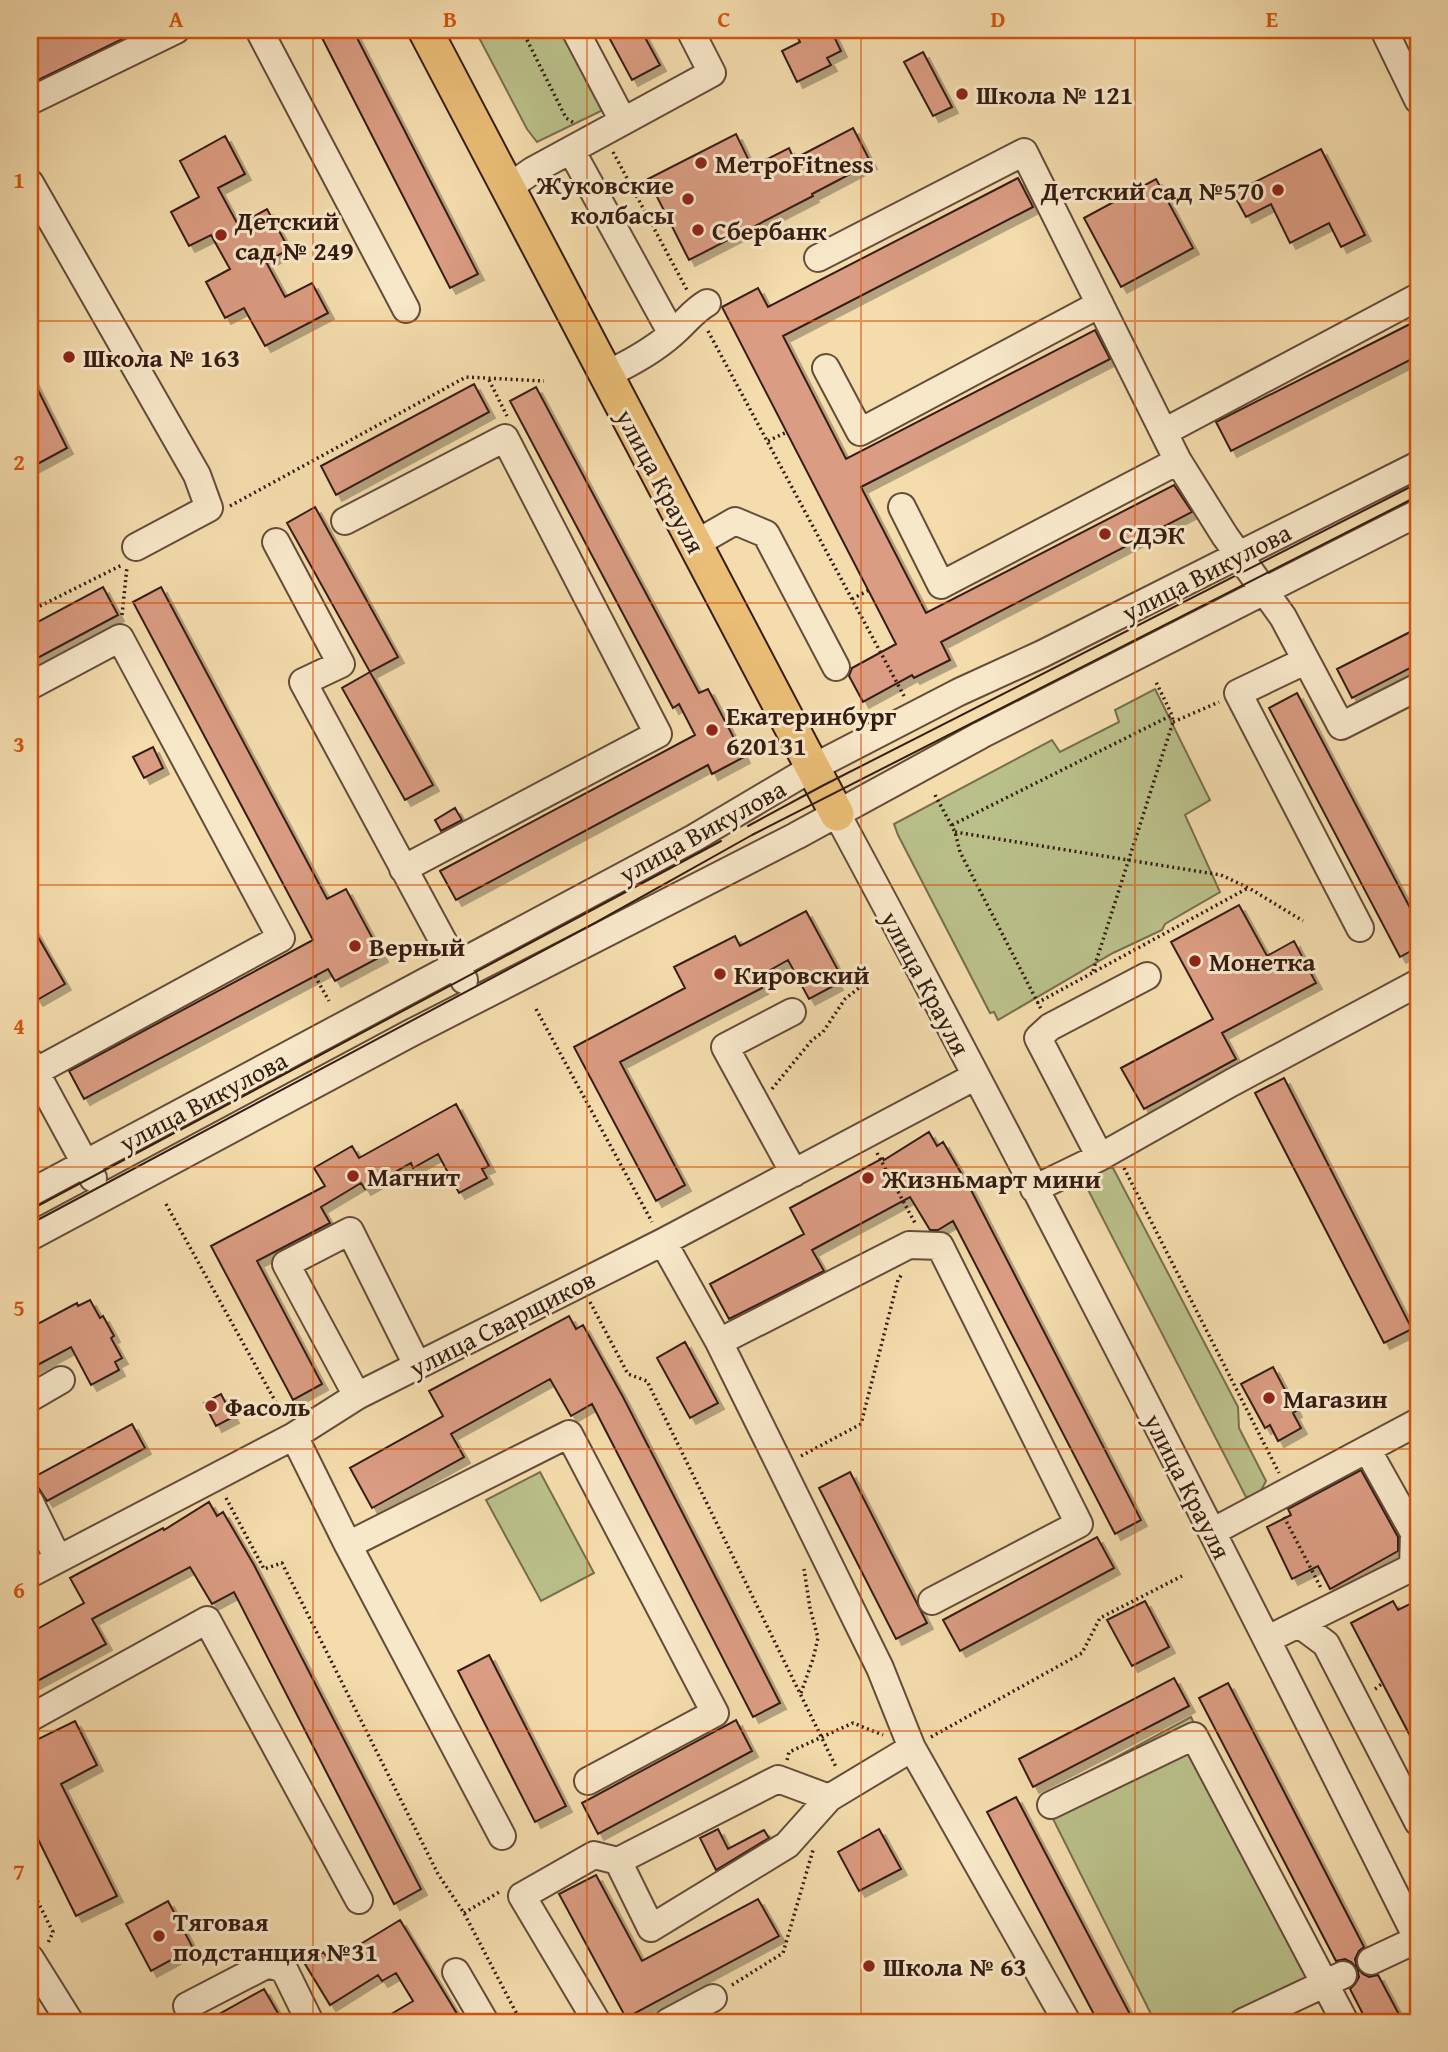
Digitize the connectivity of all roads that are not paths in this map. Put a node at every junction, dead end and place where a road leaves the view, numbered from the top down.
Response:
1 (176, 30) edge
2 (259, 30) edge
3 (425, 30) edge
4 (575, 30) edge
5 (690, 30) edge
6 (1384, 30) edge
7 (1418, 100) edge
8 (30, 101) edge
9 (623, 121) junction
10 (571, 150) junction
11 (30, 183) edge
12 (509, 187) junction
13 (818, 258) dead end
14 (1418, 297) edge
15 (707, 303) dead end
16 (1100, 304) junction
17 (406, 309) dead end
18 (672, 334) junction
19 (826, 368) dead end
20 (605, 375) junction
21 (1164, 432) junction
22 (1178, 461) junction
23 (1418, 465) edge
24 (902, 507) dead end
25 (1418, 513) edge
26 (345, 521) dead end
27 (276, 542) dead end
28 (695, 544) junction
29 (136, 547) dead end
30 (1239, 555) junction
31 (1264, 591) junction
32 (1305, 661) junction
33 (836, 667) dead end
34 (30, 686) edge
35 (1418, 687) edge
36 (812, 768) junction
37 (836, 814) junction
38 (403, 869) junction
39 (1360, 928) dead end
40 (456, 966) junction
41 (1147, 976) dead end
42 (1418, 983) edge
43 (475, 1000) junction
44 (792, 1012) dead end
45 (32, 1067) edge
46 (976, 1076) junction
47 (1107, 1153) junction
48 (85, 1163) junction
49 (794, 1173) junction
50 (1034, 1189) junction
51 (30, 1193) edge
52 (104, 1198) junction
53 (30, 1237) edge
54 (663, 1242) junction
55 (719, 1342) junction
56 (417, 1365) junction
57 (61, 1380) dead end
58 (357, 1396) junction
59 (30, 1398) edge
60 (1418, 1422) edge
61 (294, 1436) junction
62 (1367, 1449) junction
63 (30, 1502) edge
64 (1212, 1532) junction
65 (348, 1545) junction
66 (58, 1559) junction
67 (30, 1574) edge
68 (932, 1601) dead end
69 (1299, 1623) junction
70 (1268, 1639) junction
71 (30, 1718) edge
72 (912, 1748) junction
73 (588, 1781) dead end
74 (838, 1793) junction
75 (1051, 1805) dead end
76 (1418, 1822) edge
77 (502, 1836) dead end
78 (618, 1861) junction
79 (359, 1900) dead end
80 (1418, 1940) edge
81 (1371, 1961) dead end
82 (32, 1962) edge
83 (456, 1972) dead end
84 (1334, 1979) junction
85 (713, 1998) road end
86 (187, 2006) dead end
87 (587, 2018) edge
88 (70, 2022) edge
89 (310, 2022) edge
90 (485, 2022) edge
91 (668, 2022) edge
92 (1067, 2022) edge
93 (1243, 2022) edge
94 (1345, 2022) edge

1 - 8 street
2 - 17 street
3 - 12 main road, улица Крауля
4 - 9 street
5 - 9 street
6 - 7 street
9 - 10 street
10 - 12 street
10 - 18 street
11 - 29 street
12 - 20 main road, улица Крауля
13 - 16 street
14 - 21 street
15 - 18 street
16 - 19 street
16 - 21 street
18 - 20 street
20 - 28 main road, улица Крауля
21 - 22 street
22 - 24 street
22 - 30 street
23 - 30 street, улица Викулова
25 - 31 street, улица Викулова
26 - 38 street
27 - 38 street
28 - 33 street
28 - 36 main road, улица Крауля
30 - 31 street
30 - 36 street, улица Викулова
31 - 32 street
31 - 37 street, улица Викулова
32 - 35 street
32 - 39 street
34 - 45 street
36 - 37 main road, улица Крауля
36 - 40 street, улица Викулова
37 - 43 street, улица Викулова
37 - 46 street, улица Крауля
38 - 40 street
40 - 43 street
40 - 48 street, улица Викулова
41 - 47 street
42 - 47 street
43 - 52 street, улица Викулова
44 - 49 street
45 - 48 street
46 - 49 street, улица Сварщиков
46 - 50 street, улица Крауля
47 - 50 street
48 - 51 street, улица Викулова
48 - 52 street
49 - 54 street, улица Сварщиков
50 - 64 street, улица Крауля
52 - 53 street, улица Викулова
54 - 55 street
54 - 56 street, улица Сварщиков
55 - 68 street
55 - 72 street
56 - 58 street, улица Сварщиков
56 - 58 street
57 - 59 street
58 - 61 street, улица Сварщиков
60 - 62 street
61 - 65 street
61 - 66 street, улица Сварщиков
62 - 64 street
62 - 69 street
63 - 66 street
64 - 70 street, улица Крауля
65 - 73 street
65 - 77 street
66 - 67 street, улица Сварщиков
69 - 70 street
69 - 76 street
70 - 80 street, улица Крауля
71 - 79 street
72 - 74 street
72 - 92 street
74 - 78 street
74 - 78 street
75 - 84 street
78 - 87 street
80 - 81 street
82 - 88 street
83 - 90 street
84 - 93 street
84 - 94 street
85 - 91 street
86 - 89 street

